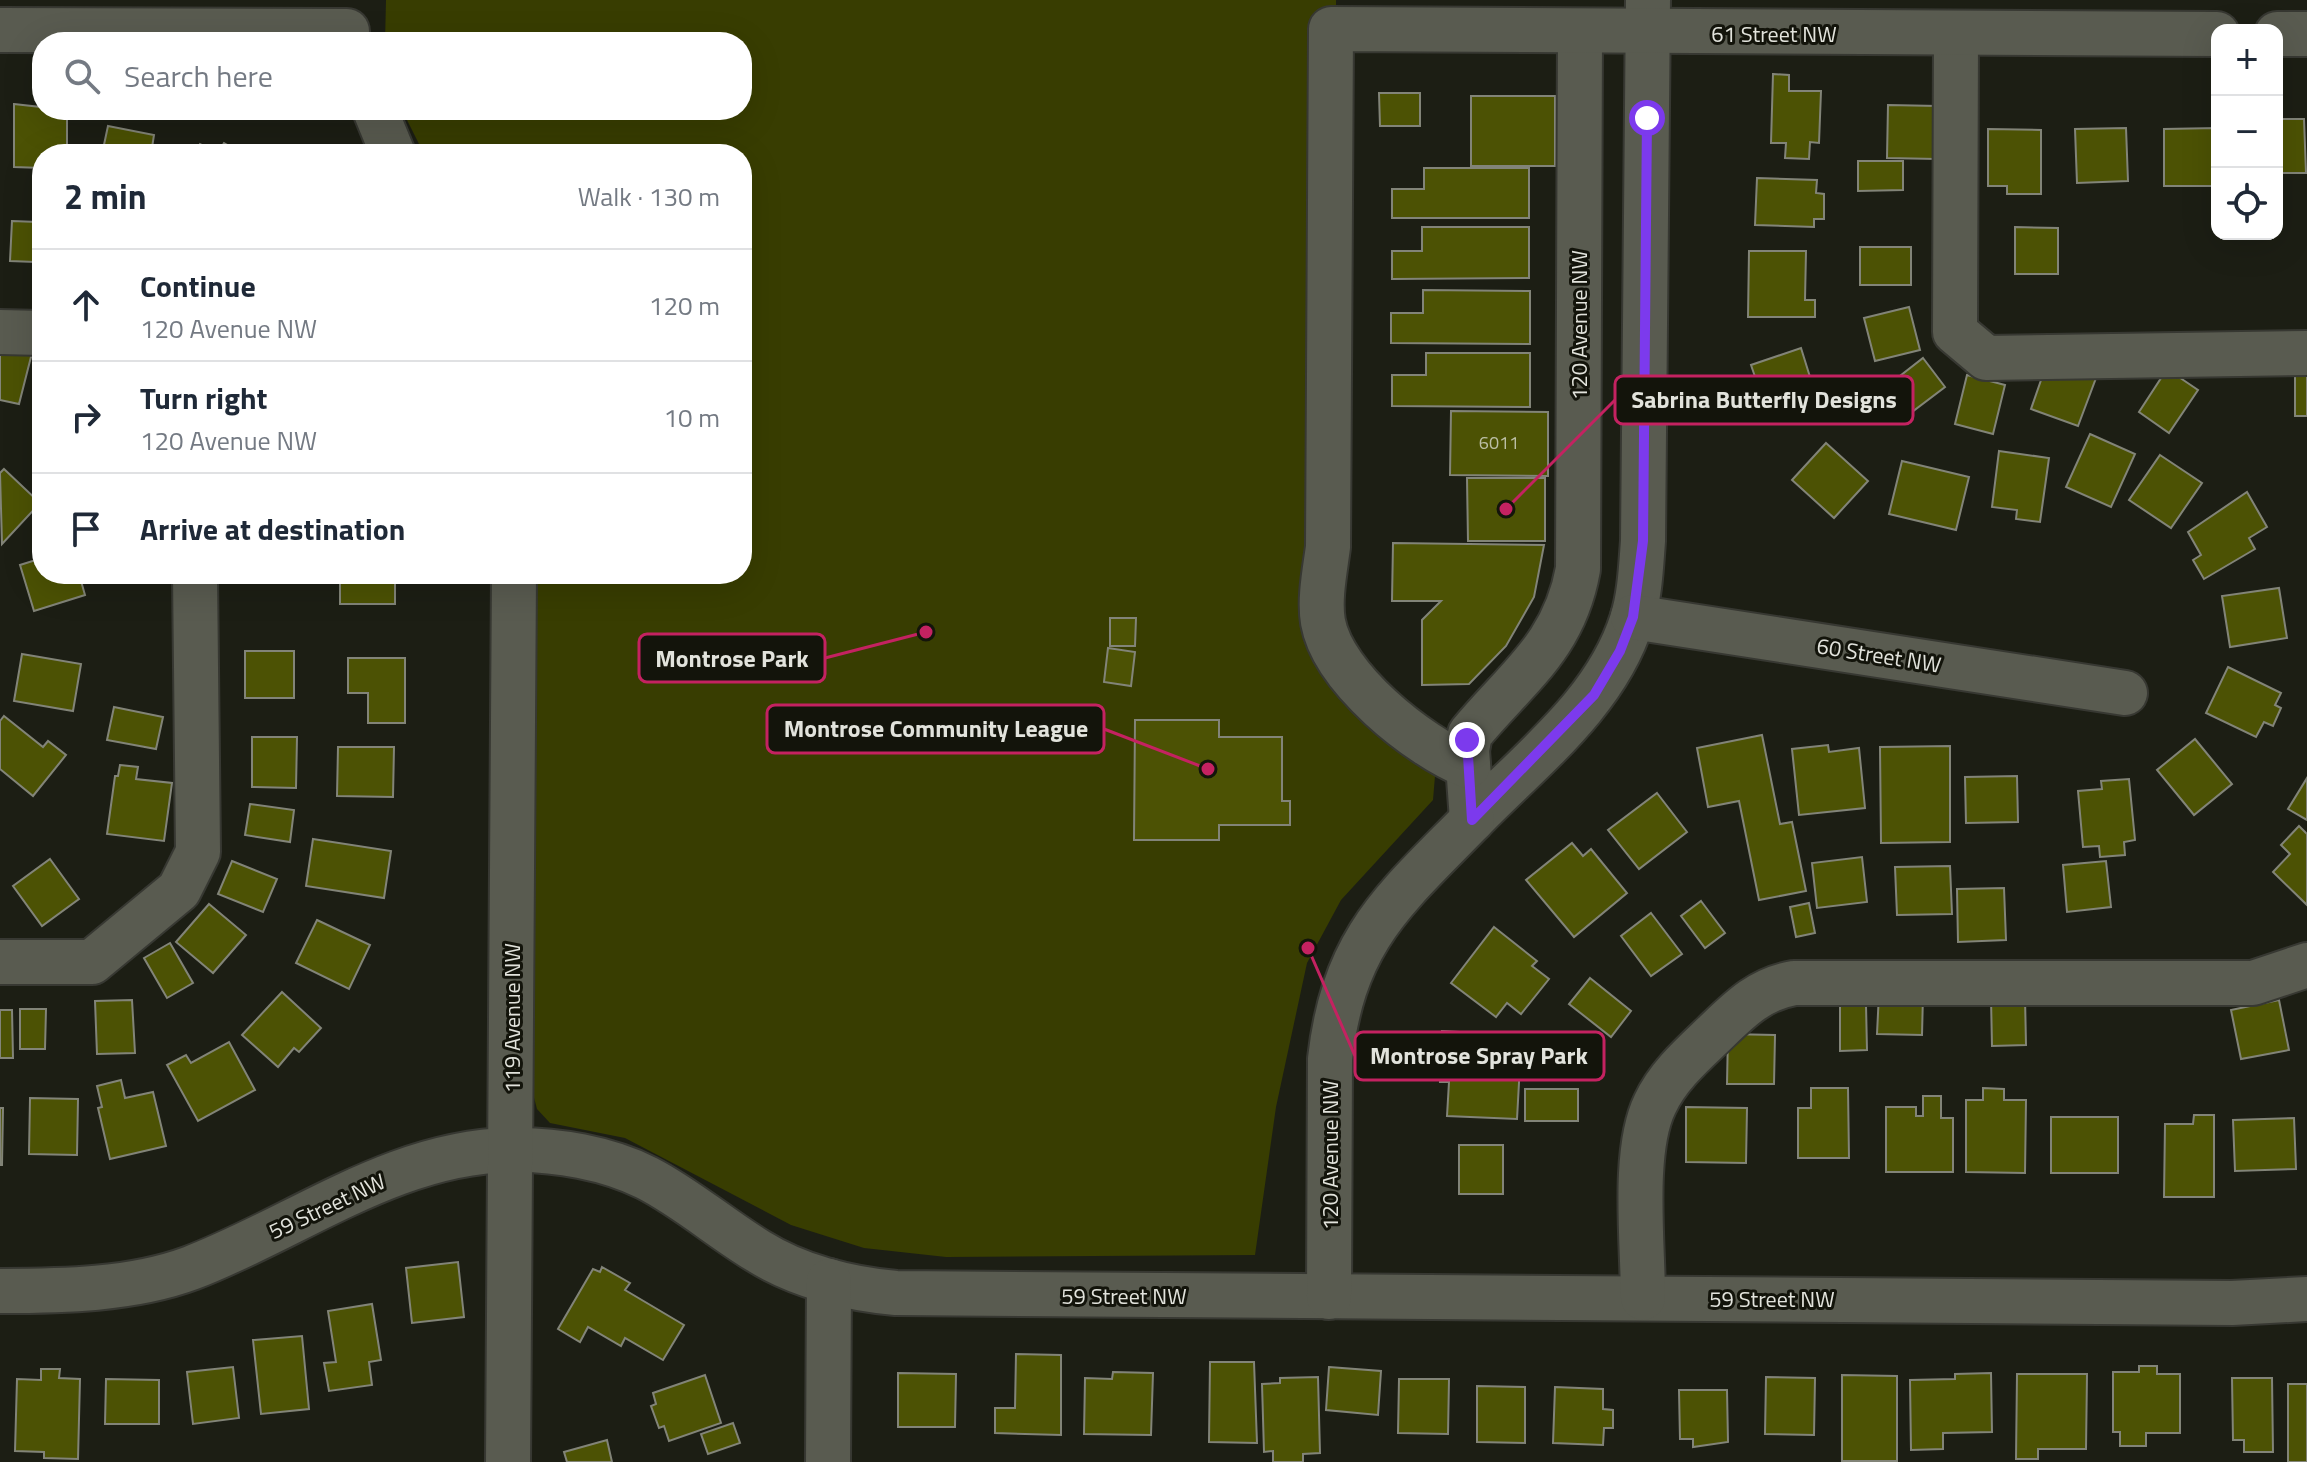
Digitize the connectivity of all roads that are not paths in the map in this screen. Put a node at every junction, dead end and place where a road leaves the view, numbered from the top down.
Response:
1 (1648, 17) edge
2 (1353, 20) edge
3 (351, 24) edge
4 (0, 30) edge
5 (1580, 33) junction
6 (2211, 34) edge
7 (2283, 34) edge
8 (2307, 34) edge
9 (1956, 35) junction
10 (379, 120) edge
11 (389, 144) edge
12 (0, 332) edge
13 (32, 333) edge
14 (2307, 353) edge
15 (195, 584) edge
16 (514, 584) edge
17 (1633, 617) junction
18 (2125, 693) dead end
19 (1468, 766) junction
20 (1472, 820) junction
21 (0, 962) edge
22 (2307, 965) edge
23 (511, 1150) junction
24 (829, 1281) junction
25 (0, 1291) edge
26 (1329, 1297) junction
27 (1643, 1298) junction
28 (2307, 1299) edge
29 (508, 1462) edge
30 (828, 1462) edge

1 - 5 street, 61 Street NW
1 - 9 street, 61 Street NW
1 - 17 street, 120 Avenue NW
2 - 5 street, 61 Street NW
2 - 19 street
3 - 4 street
5 - 19 street, 120 Avenue NW
6 - 9 street, 61 Street NW
7 - 8 street
9 - 14 street
10 - 11 street
12 - 13 street
15 - 21 street
16 - 23 street, 119 Avenue NW
17 - 18 street, 60 Street NW
17 - 20 street, 120 Avenue NW
19 - 20 street, 120 Avenue NW
20 - 26 street, 120 Avenue NW
22 - 27 street
23 - 24 street, 59 Street NW
23 - 25 street, 59 Street NW
23 - 29 street, 119 Avenue NW
24 - 26 street, 59 Street NW
24 - 30 street
26 - 27 street, 59 Street NW
27 - 28 street, 59 Street NW

